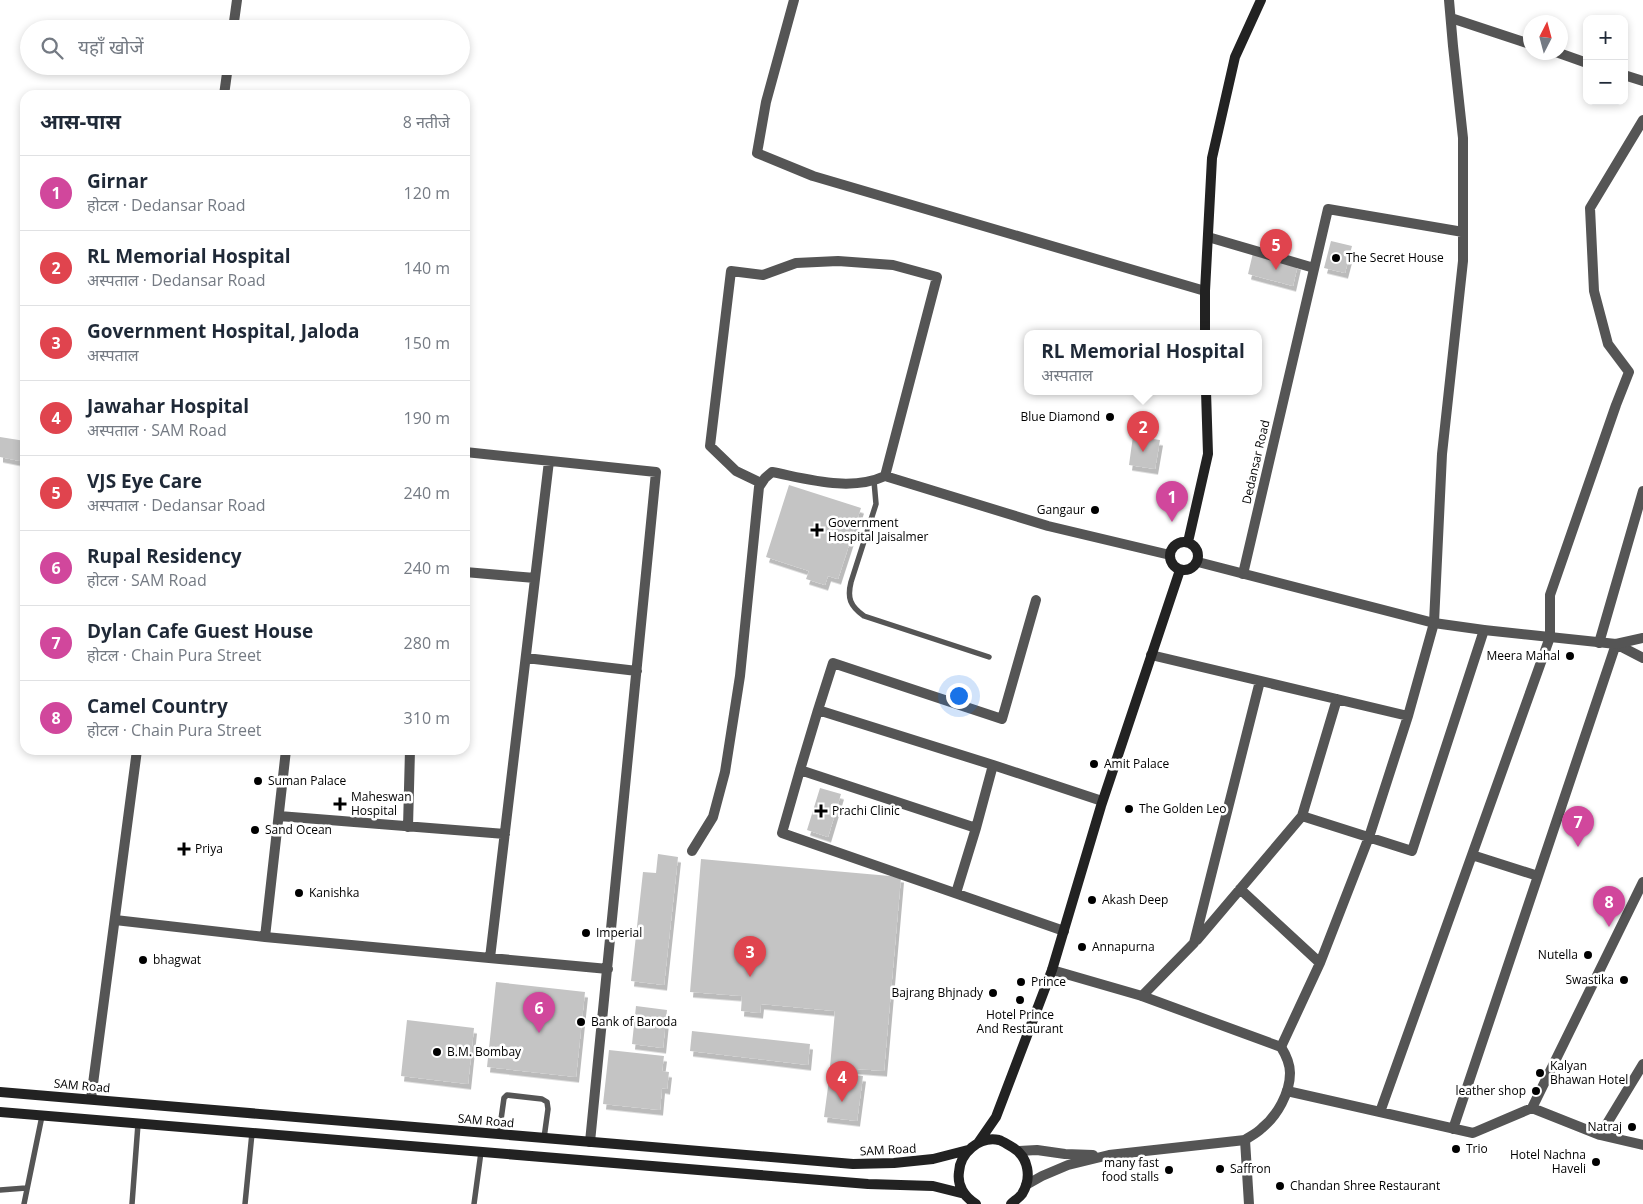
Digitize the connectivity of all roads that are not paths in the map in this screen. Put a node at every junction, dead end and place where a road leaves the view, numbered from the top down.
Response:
1 (237, 0) edge
2 (794, 0) edge
3 (1261, 0) edge
4 (1450, 0) edge
5 (1451, 18) junction
6 (234, 20) edge
7 (1523, 42) edge
8 (1568, 56) edge
9 (1583, 62) edge
10 (227, 75) edge
11 (1628, 76) edge
12 (1643, 81) edge
13 (225, 90) edge
14 (1643, 120) edge
15 (1463, 232) junction
16 (1208, 238) junction
17 (1314, 268) junction
18 (1205, 290) junction
19 (1205, 330) edge
20 (1206, 395) edge
21 (470, 453) edge
22 (549, 461) junction
23 (885, 476) junction
24 (874, 481) junction
25 (761, 483) junction
26 (1643, 492) edge
27 (1188, 542) junction
28 (1170, 555) junction
29 (1198, 562) junction
30 (1180, 570) junction
31 (470, 572) edge
32 (1243, 574) junction
33 (535, 578) junction
34 (1036, 600) dead end
35 (1434, 623) junction
36 (1484, 630) junction
37 (1550, 637) junction
38 (1643, 638) edge
39 (1600, 643) junction
40 (1616, 644) junction
41 (1151, 655) junction
42 (990, 657) dead end
43 (526, 658) junction
44 (1643, 658) edge
45 (637, 670) junction
46 (1260, 681) junction
47 (1337, 699) junction
48 (818, 710) junction
49 (1408, 716) junction
50 (136, 755) edge
51 (285, 755) edge
52 (410, 755) edge
53 (993, 765) junction
54 (800, 770) junction
55 (1102, 802) junction
56 (278, 816) junction
57 (1302, 816) junction
58 (408, 827) junction
59 (976, 828) junction
60 (504, 834) junction
61 (1369, 837) junction
62 (692, 852) dead end
63 (1472, 855) junction
64 (1538, 876) junction
65 (1643, 882) edge
66 (1240, 889) junction
67 (956, 893) junction
68 (115, 920) junction
69 (1064, 930) junction
70 (265, 937) junction
71 (1194, 943) junction
72 (490, 958) junction
73 (1320, 963) junction
74 (608, 969) junction
75 (1052, 970) junction
76 (1142, 996) junction
77 (1281, 1046) junction
78 (1643, 1064) edge
79 (1287, 1091) junction
80 (0, 1092) edge
81 (91, 1099) junction
82 (1532, 1108) junction
83 (0, 1112) edge
84 (1380, 1112) junction
85 (42, 1116) junction
86 (996, 1117) junction
87 (138, 1124) junction
88 (1452, 1129) junction
89 (252, 1133) junction
90 (499, 1134) junction
91 (1600, 1135) junction
92 (544, 1138) junction
93 (1245, 1140) junction
94 (590, 1142) junction
95 (978, 1143) junction
96 (1643, 1145) edge
97 (968, 1150) junction
98 (1019, 1151) junction
99 (481, 1152) junction
100 (1109, 1155) junction
101 (1026, 1185) junction
102 (26, 1188) junction
103 (0, 1190) edge
104 (965, 1194) junction
105 (24, 1204) edge
106 (132, 1204) edge
107 (244, 1204) edge
108 (474, 1204) edge
109 (974, 1204) edge
110 (1010, 1204) edge
111 (1248, 1204) edge

1 - 6 street
2 - 18 street
3 - 16 main road
4 - 5 street
5 - 7 street
5 - 15 street
8 - 9 street
10 - 13 street
11 - 12 street
14 - 37 street
15 - 17 street, Dedansar Road
15 - 35 street
16 - 17 street
16 - 18 main road
17 - 32 street, Dedansar Road
18 - 19 main road
20 - 27 main road
21 - 22 street
22 - 33 street
22 - 45 street
23 - 24 street
23 - 25 street
23 - 28 street
24 - 25 street
24 - 42 lane
25 - 62 street
26 - 39 street
27 - 28 main road
27 - 29 main road
28 - 30 main road
29 - 30 main road
29 - 32 street
30 - 41 main road
31 - 33 street
32 - 35 street
33 - 43 street
34 - 48 street
35 - 36 street
35 - 49 street
36 - 37 street
36 - 61 street
37 - 39 street
37 - 63 street
38 - 40 street
39 - 40 street
40 - 44 street
40 - 64 street
41 - 46 street
41 - 55 main road
43 - 45 street
43 - 60 street
45 - 74 street
46 - 47 street
46 - 71 street
47 - 49 street
47 - 57 street
48 - 53 street
48 - 54 street
49 - 61 street
50 - 68 street
51 - 56 street
52 - 58 street
53 - 55 street
53 - 59 street
54 - 59 street
54 - 67 street
55 - 69 main road
56 - 58 street
56 - 70 street
57 - 61 street
57 - 66 street
58 - 60 street
59 - 67 street
60 - 72 street
61 - 73 street
63 - 64 street
63 - 84 street
64 - 88 street
65 - 82 street
66 - 71 street
66 - 73 street
67 - 69 street
68 - 70 street
68 - 81 street
69 - 75 main road
70 - 72 street
71 - 76 street
72 - 74 street
73 - 77 street
74 - 94 street
75 - 76 street
75 - 86 main road
76 - 77 street
77 - 79 street
78 - 91 street
79 - 84 street
79 - 93 street
80 - 81 main road, SAM Road
81 - 90 main road, SAM Road
82 - 88 street
82 - 91 street
83 - 85 main road
84 - 88 street
85 - 87 main road
85 - 102 lane
86 - 95 main road
86 - 98 main road
87 - 89 main road
87 - 106 lane
89 - 99 main road
89 - 107 lane
90 - 92 main road, SAM Road
90 - 92 lane
91 - 96 street
92 - 94 main road, SAM Road
93 - 100 street
93 - 111 street
94 - 97 main road, SAM Road
95 - 97 main road
95 - 98 main road
97 - 104 main road
98 - 100 street
98 - 101 main road
99 - 104 main road
99 - 108 lane
100 - 101 street
101 - 110 main road
102 - 103 lane
102 - 105 lane
104 - 109 main road

